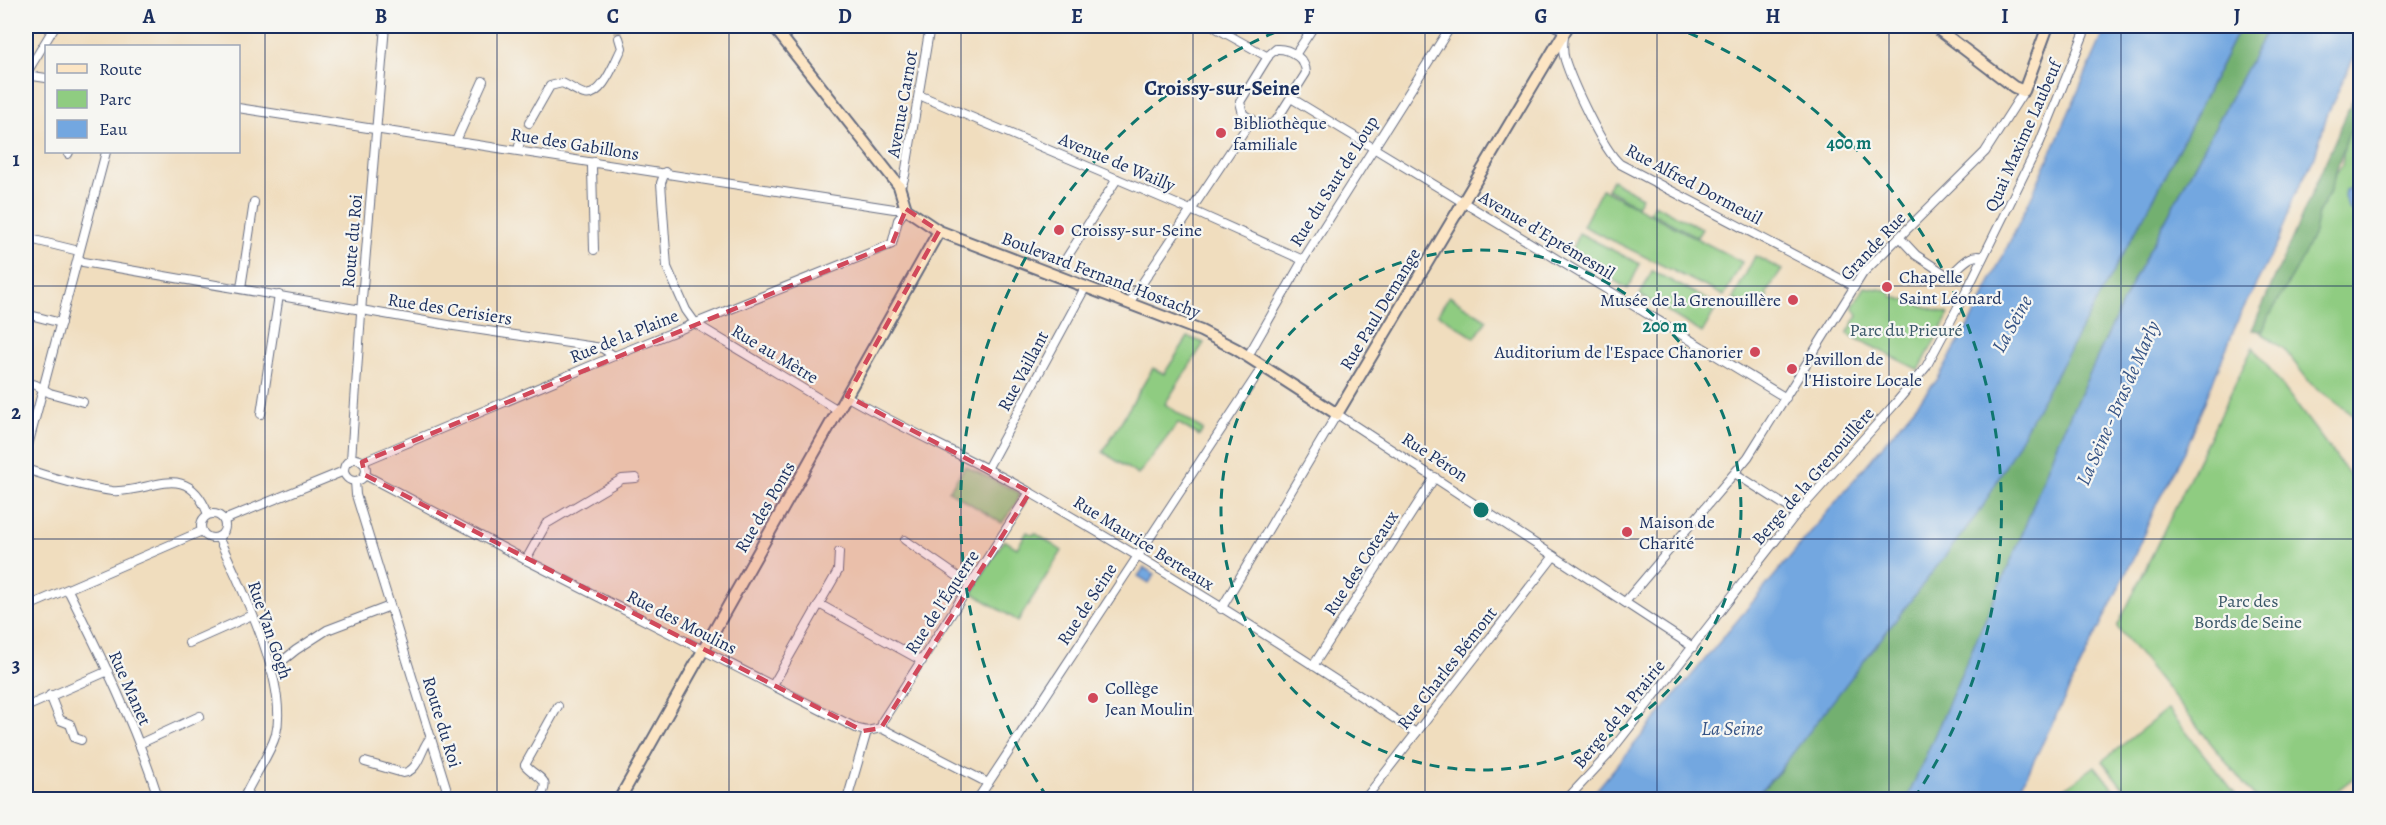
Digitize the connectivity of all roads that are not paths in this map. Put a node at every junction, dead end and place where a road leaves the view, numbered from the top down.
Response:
1 (55, 26) edge
2 (385, 26) edge
3 (773, 26) edge
4 (930, 26) edge
5 (1314, 26) edge
6 (1451, 26) edge
7 (1934, 26) edge
8 (2049, 26) edge
9 (2087, 26) edge
10 (1216, 27) edge
11 (1563, 27) edge
12 (1207, 34) dead end
13 (619, 38) tunnel mouth
14 (1295, 55) junction
15 (1268, 57) junction
16 (26, 74) edge
17 (45, 78) edge
18 (483, 81) dead end
19 (2024, 91) junction
20 (919, 95) junction
21 (1291, 98) junction
22 (240, 108) edge
23 (1252, 119) junction
24 (529, 123) tunnel mouth
25 (376, 129) junction
26 (521, 138) tunnel mouth
27 (456, 141) junction
28 (1373, 147) junction
29 (518, 150) junction
30 (106, 153) edge
31 (594, 162) junction
32 (665, 172) junction
33 (1117, 179) junction
34 (899, 186) junction
35 (1463, 201) junction
36 (254, 202) dead end
37 (906, 209) junction
38 (1190, 210) junction
39 (939, 231) junction
40 (26, 238) edge
41 (1899, 238) junction
42 (594, 250) dead end
43 (78, 254) junction
44 (1983, 257) junction
45 (1303, 260) junction
46 (1062, 265) dead end
47 (1086, 286) junction
48 (1854, 286) junction
49 (241, 288) junction
50 (279, 295) junction
51 (1130, 303) junction
52 (361, 310) junction
53 (26, 314) edge
54 (61, 323) junction
55 (696, 324) junction
56 (614, 356) junction
57 (1248, 356) junction
58 (1263, 366) junction
59 (26, 383) edge
60 (43, 390) junction
61 (846, 396) junction
62 (1786, 398) junction
63 (83, 402) dead end
64 (838, 411) junction
65 (261, 414) dead end
66 (1337, 414) junction
67 (26, 453) edge
68 (351, 459) junction
69 (362, 462) junction
70 (26, 469) edge
71 (987, 469) junction
72 (344, 471) junction
73 (1736, 474) junction
74 (365, 475) junction
75 (1435, 477) junction
76 (636, 478) dead end
77 (354, 481) junction
78 (1030, 492) junction
79 (1797, 513) junction
80 (208, 514) junction
81 (224, 520) junction
82 (202, 531) junction
83 (218, 537) junction
84 (905, 540) dead end
85 (840, 552) dead end
86 (1137, 555) junction
87 (1554, 556) junction
88 (526, 560) junction
89 (970, 585) junction
90 (69, 590) junction
91 (1625, 602) junction
92 (819, 604) junction
93 (390, 606) junction
94 (26, 607) edge
95 (1221, 609) junction
96 (252, 615) junction
97 (189, 643) dead end
98 (1693, 647) junction
99 (703, 650) junction
100 (922, 661) junction
101 (1313, 666) junction
102 (271, 670) junction
103 (108, 671) junction
104 (773, 685) junction
105 (50, 695) junction
106 (558, 706) dead end
107 (26, 707) edge
108 (200, 716) dead end
109 (881, 728) junction
110 (867, 731) junction
111 (1416, 733) junction
112 (431, 737) junction
113 (81, 740) dead end
114 (139, 744) junction
115 (365, 762) dead end
116 (988, 783) junction
117 (159, 800) edge
118 (243, 800) edge
119 (450, 800) edge
120 (539, 800) edge
121 (619, 800) edge
122 (847, 800) edge
123 (977, 800) edge
124 (1364, 800) edge
125 (1566, 800) edge

1 - 16 street
2 - 25 street, Route du Roi
3 - 34 main road
4 - 20 street, Avenue Carnot
5 - 14 street
6 - 28 street, Rue du Saut de Loup
7 - 19 main road
8 - 19 main road
9 - 44 street, Quai Maxime Laubeuf
10 - 12 street
10 - 15 street
11 - 35 main road, Rue Paul Demange
11 - 48 street, Rue Alfred Dormeuil
13 - 24 street
14 - 15 street
14 - 21 street
15 - 23 street
16 - 17 street
18 - 27 street
19 - 41 street, Grande Rue
20 - 33 street, Avenue de Wailly
20 - 34 street, Avenue Carnot
21 - 23 street
21 - 28 street, Avenue d'Eprémesnil
22 - 25 street, Rue des Gabillons
23 - 38 street
25 - 27 street, Rue des Gabillons
25 - 52 street, Route du Roi
26 - 29 street
27 - 29 street, Rue des Gabillons
28 - 35 street, Avenue d'Eprémesnil
28 - 45 street, Rue du Saut de Loup
29 - 31 street, Rue des Gabillons
30 - 43 street
31 - 32 street, Rue des Gabillons
31 - 42 street
32 - 37 street, Rue des Gabillons
32 - 55 street
33 - 38 street, Avenue de Wailly
33 - 46 street
34 - 37 main road
35 - 62 street, Avenue d'Eprémesnil
35 - 66 main road, Rue Paul Demange
36 - 49 street
37 - 39 main road, Boulevard Fernand Hostachy
37 - 55 street, Rue de la Plaine
38 - 45 street, Avenue de Wailly
38 - 51 street
39 - 47 main road, Boulevard Fernand Hostachy
39 - 61 main road, Rue des Ponts
40 - 43 street, Rue des Cerisiers
41 - 44 street
41 - 48 street, Grande Rue
43 - 49 street, Rue des Cerisiers
43 - 54 street
44 - 79 street, Berge de la Grenouillère
45 - 57 street, Rue du Saut de Loup
47 - 51 main road, Boulevard Fernand Hostachy
47 - 71 street, Rue Vaillant
48 - 62 street, Grande Rue
49 - 50 street, Rue des Cerisiers
50 - 52 street, Rue des Cerisiers
50 - 65 street
51 - 57 main road, Boulevard Fernand Hostachy
52 - 56 street, Rue des Cerisiers
52 - 68 street, Route du Roi
53 - 54 street
54 - 60 street
55 - 56 street, Rue de la Plaine
55 - 64 street, Rue au Mètre
56 - 69 street, Rue de la Plaine
57 - 58 main road, Rue Péron
58 - 66 main road, Rue Péron
58 - 86 street, Rue de Seine
59 - 60 street
60 - 63 street
60 - 67 street
61 - 64 main road, Rue des Ponts
61 - 71 street, Rue Maurice Berteaux
62 - 73 street, Grande Rue
64 - 99 main road, Rue des Ponts
66 - 75 street, Rue Péron
66 - 95 street, Rue Paul Demange
68 - 69 street
68 - 72 street, Route du Roi
69 - 74 street
70 - 80 street
71 - 78 street, Rue Maurice Berteaux
72 - 77 street
72 - 81 street
73 - 79 street
73 - 91 street, Grande Rue
74 - 77 street
74 - 88 street, Rue des Moulins
75 - 87 street, Rue Péron
75 - 101 street, Rue des Coteaux
76 - 88 street
77 - 93 street, Route du Roi
78 - 86 street, Rue Maurice Berteaux
78 - 89 street, Rue de l'Équerre
79 - 98 street, Berge de la Grenouillère
80 - 81 street
80 - 82 street
81 - 83 street
82 - 83 street
82 - 90 street
83 - 96 street, Rue Van Gogh
84 - 89 street
85 - 92 street
86 - 95 street, Rue Maurice Berteaux
86 - 116 street, Rue de Seine
87 - 91 street, Rue Péron
87 - 111 street, Rue Charles Bémont
88 - 99 street, Rue des Moulins
89 - 100 street, Rue de l'Équerre
90 - 94 street
90 - 103 street, Rue Manet
91 - 98 street, Rue Péron
92 - 100 street
92 - 104 street
93 - 102 street
93 - 112 street, Route du Roi
95 - 101 street, Rue Maurice Berteaux
96 - 97 street
96 - 102 street, Rue Van Gogh
98 - 125 street, Berge de la Prairie
99 - 104 street, Rue des Moulins
99 - 121 main road, Rue des Ponts
100 - 109 street, Rue de l'Équerre
101 - 111 street, Rue Maurice Berteaux
102 - 118 street, Rue Van Gogh
103 - 105 street
103 - 114 street, Rue Manet
104 - 110 street, Rue des Moulins
105 - 107 street
105 - 113 street
106 - 120 street
108 - 114 street
109 - 110 street
109 - 116 street
110 - 122 street
111 - 124 street, Rue Charles Bémont
112 - 115 street
112 - 119 street, Route du Roi
114 - 117 street, Rue Manet
116 - 123 street, Rue de Seine

